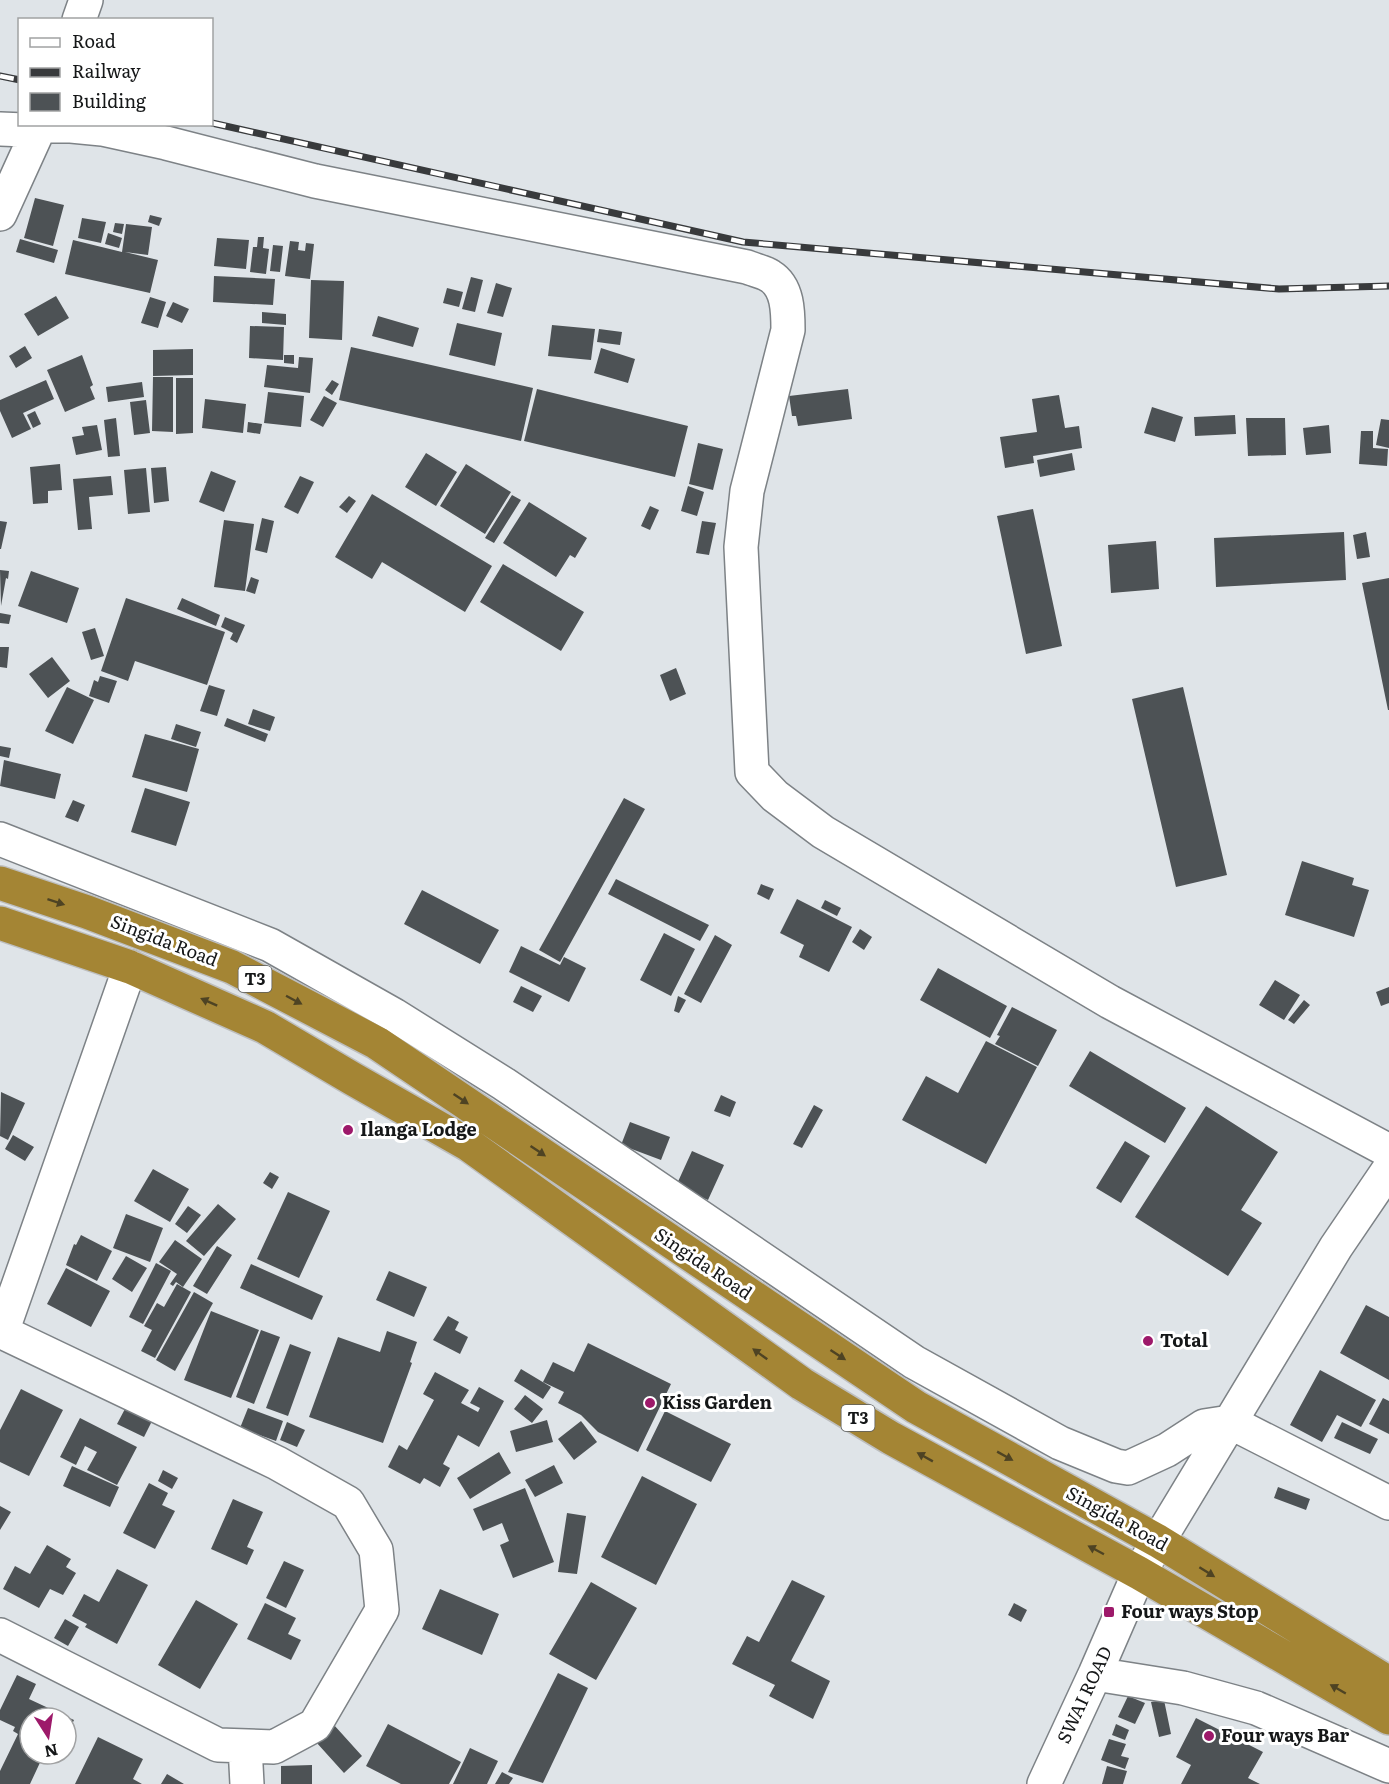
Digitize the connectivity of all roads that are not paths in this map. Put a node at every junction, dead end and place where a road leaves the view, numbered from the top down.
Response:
1 (86, 0) edge
2 (81, 18) edge
3 (37, 126) edge
4 (40, 126) edge
5 (71, 126) edge
6 (0, 129) edge
7 (0, 214) edge
8 (0, 839) edge
9 (0, 883) edge
10 (0, 923) edge
11 (130, 967) junction
12 (1389, 1151) edge
13 (1389, 1168) edge
14 (1, 1332) edge
15 (1230, 1422) junction
16 (1389, 1503) edge
17 (1158, 1541) junction
18 (1139, 1573) junction
19 (0, 1635) edge
20 (1095, 1674) junction
21 (1389, 1683) edge
22 (1389, 1718) edge
23 (245, 1746) junction
24 (1389, 1766) edge
25 (247, 1784) edge
26 (1044, 1784) edge

1 - 2 street
3 - 6 street
4 - 7 street
5 - 12 street
8 - 15 street
9 -> 17 highway, Singida Road / T3
10 - 11 highway, Singida Road / T3
11 - 14 street
18 -> 11 highway, Singida Road / T3
13 - 15 street, SWAI ROAD
14 - 23 street
15 - 16 street
15 - 17 street, SWAI ROAD
17 - 18 street, SWAI ROAD
17 -> 21 highway, Singida Road / T3
18 - 20 street, SWAI ROAD
22 -> 18 highway, Singida Road / T3
19 - 23 street
20 - 24 street
20 - 26 street, SWAI ROAD
23 - 25 street

